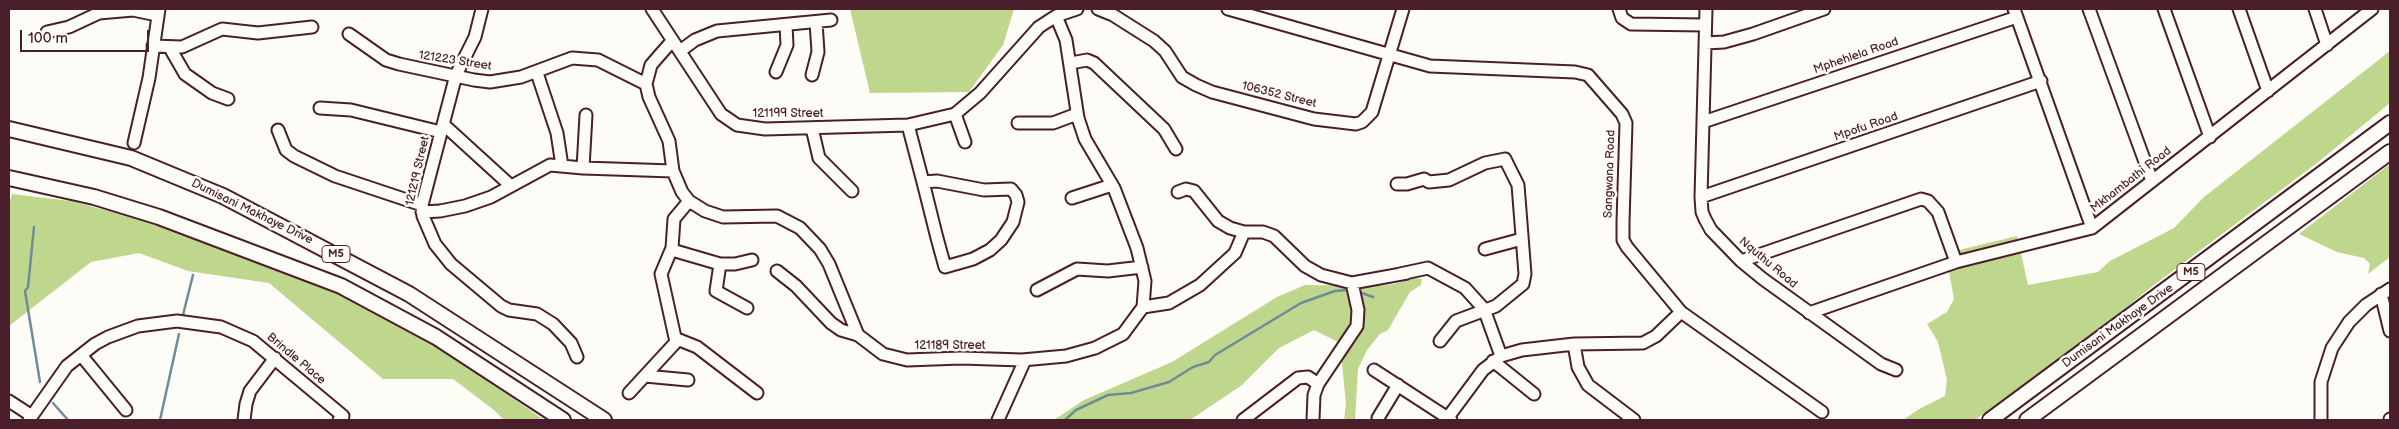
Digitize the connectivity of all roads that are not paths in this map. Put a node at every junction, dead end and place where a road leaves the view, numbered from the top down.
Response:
1 (482, 9) edge
2 (652, 9) edge
3 (1077, 9) edge
4 (1098, 9) edge
5 (1228, 9) edge
6 (1403, 9) edge
7 (1619, 9) edge
8 (1706, 9) edge
9 (1824, 9) edge
10 (2090, 9) edge
11 (2164, 9) edge
12 (2239, 9) edge
13 (2315, 9) edge
14 (2372, 9) edge
15 (158, 12) edge
16 (2016, 13) edge
17 (1056, 16) junction
18 (831, 20) dead end
19 (816, 22) junction
20 (786, 25) junction
21 (1705, 25) junction
22 (312, 27) dead end
23 (47, 32) dead end
24 (349, 34) dead end
25 (672, 41) junction
26 (1705, 43) junction
27 (2327, 45) junction
28 (152, 46) junction
29 (170, 48) junction
30 (680, 51) junction
31 (1387, 56) junction
32 (1070, 63) junction
33 (776, 72) dead end
34 (537, 73) junction
35 (812, 75) dead end
36 (456, 76) junction
37 (2041, 82) junction
38 (646, 84) junction
39 (2268, 91) junction
40 (228, 99) dead end
41 (320, 108) dead end
42 (586, 114) dead end
43 (955, 114) junction
44 (1077, 114) junction
45 (1018, 122) dead end
46 (1703, 122) junction
47 (2390, 123) edge
48 (908, 125) junction
49 (442, 128) junction
50 (812, 128) junction
51 (9, 129) edge
52 (278, 130) dead end
53 (2210, 137) junction
54 (965, 142) dead end
55 (134, 143) dead end
56 (1176, 150) dead end
57 (2390, 152) edge
58 (562, 166) junction
59 (583, 168) junction
60 (673, 171) junction
61 (9, 178) edge
62 (2152, 181) junction
63 (923, 182) junction
64 (1397, 184) dead end
65 (1112, 185) junction
66 (511, 186) junction
67 (852, 191) dead end
68 (1178, 192) dead end
69 (1072, 198) dead end
70 (1701, 198) junction
71 (689, 202) junction
72 (422, 208) junction
73 (2092, 228) junction
74 (1244, 232) junction
75 (1522, 240) junction
76 (1485, 249) dead end
77 (672, 250) junction
78 (752, 260) dead end
79 (1741, 261) junction
80 (1956, 262) junction
81 (720, 264) junction
82 (1142, 267) junction
83 (777, 271) dead end
84 (1407, 273) dead end
85 (1394, 276) junction
86 (1352, 283) junction
87 (1037, 290) dead end
88 (2386, 291) edge
89 (1144, 307) junction
90 (747, 308) dead end
91 (1484, 309) junction
92 (1681, 312) junction
93 (1810, 313) junction
94 (2390, 331) edge
95 (858, 335) junction
96 (677, 339) junction
97 (1440, 341) dead end
98 (1574, 344) junction
99 (81, 355) junction
100 (577, 357) dead end
101 (275, 358) junction
102 (1497, 358) junction
103 (1025, 360) junction
104 (1374, 370) dead end
105 (1896, 370) dead end
106 (645, 376) junction
107 (688, 380) dead end
108 (1318, 384) junction
109 (1398, 385) junction
110 (757, 392) dead end
111 (629, 393) dead end
112 (1534, 394) dead end
113 (9, 401) edge
114 (126, 410) dead end
115 (1822, 412) dead end
116 (30, 418) edge
117 (341, 418) edge
118 (1378, 418) dead end
119 (1448, 419) edge
120 (244, 420) edge
121 (563, 420) edge
122 (604, 420) edge
123 (998, 420) edge
124 (1243, 420) edge
125 (1313, 420) edge
126 (1634, 420) edge
127 (1990, 420) edge
128 (2027, 420) edge
129 (2320, 420) edge

1 - 36 street, 121219 Street
2 - 25 street, 121199 Street
3 - 17 street
4 - 31 street, 106352 Street
5 - 31 street, Sangwana Road
6 - 31 street, 106352 Street
7 - 21 street
8 - 21 street, Nquthu Road
9 - 26 street
10 - 62 street
11 - 53 street
12 - 39 street
13 - 27 street
14 - 27 street, Mkhambathi Road
15 - 23 street
15 - 28 street
16 - 37 street
16 - 46 street, Mphehlela Road
17 - 32 street
17 - 43 street
18 - 19 street
19 - 20 street
19 - 35 street
20 - 30 street
20 - 33 street
21 - 26 street, Nquthu Road
22 - 29 street
24 - 36 street, 121223 Street
25 - 30 street, 121199 Street
25 - 38 street
26 - 46 street, Nquthu Road
27 - 39 street, Mkhambathi Road
28 - 29 street
28 - 55 street
29 - 40 street
30 - 50 street, 121199 Street
31 - 92 street, Sangwana Road
32 - 44 street
32 - 56 street
34 - 36 street, 121223 Street
34 - 38 street, 121223 Street
34 - 58 street
36 - 49 street, 121219 Street
37 - 70 street, Mpofu Road
37 - 73 street
38 - 60 street
39 - 53 street, Mkhambathi Road
41 - 49 street
42 - 59 street
43 - 48 street, 121199 Street
43 - 54 street
44 - 45 street
44 - 65 street
46 - 70 street, Nquthu Road
47 - 127 main road, Dumisani Makhaye Drive / M5
48 - 50 street, 121199 Street
48 - 63 street
49 - 66 street
49 - 72 street, 121219 Street
50 - 67 street
51 - 122 main road, Dumisani Makhaye Drive / M5
52 - 72 street
53 - 62 street, Mkhambathi Road
57 - 128 main road, Dumisani Makhaye Drive / M5
58 - 59 street
58 - 66 street
59 - 60 street
60 - 71 street
61 - 121 main road, M5
62 - 73 street, Mkhambathi Road
63 - 63 street
64 - 75 street
65 - 69 street
65 - 82 street
66 - 72 street
68 - 74 street
70 - 79 street, Nquthu Road
71 - 77 street
71 - 95 street
72 - 100 street, 121219 Street
73 - 80 street, Mkhambathi Road
74 - 86 street
74 - 89 street
75 - 76 street
75 - 91 street
77 - 81 street
77 - 96 street
78 - 81 street
79 - 80 street
79 - 93 street, Nquthu Road
80 - 93 street, Mkhambathi Road
81 - 90 street
82 - 87 street
82 - 89 street
83 - 95 street
84 - 85 street
85 - 86 street
85 - 91 street
86 - 108 street
88 - 94 street
88 - 129 street
89 - 103 street, 121189 Street
91 - 97 street
91 - 102 street
92 - 98 street
92 - 115 street, Sangwana Road
93 - 105 street, Nquthu Road
95 - 103 street, 121189 Street
96 - 106 street
96 - 110 street
98 - 102 street
98 - 126 street
99 - 101 street, Brindle Place
99 - 114 street
99 - 116 street, Brindle Place
101 - 117 street, Brindle Place
101 - 120 street
102 - 112 street
102 - 119 street
103 - 123 street
104 - 109 street
106 - 107 street
106 - 111 street
108 - 124 street
108 - 125 street
109 - 118 street
109 - 119 street
113 - 116 street

